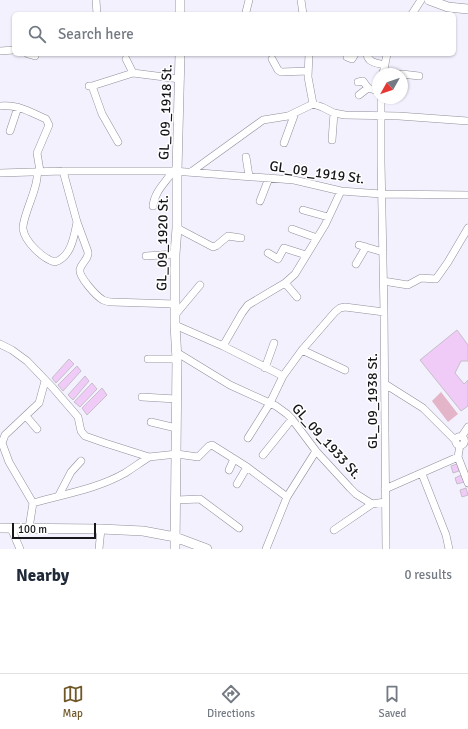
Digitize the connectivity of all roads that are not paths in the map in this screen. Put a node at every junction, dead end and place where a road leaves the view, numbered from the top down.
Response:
1 (96, 0) edge
2 (180, 0) edge
3 (249, 0) edge
4 (301, 0) edge
5 (421, 0) edge
6 (429, 0) edge
7 (468, 9) edge
8 (97, 11) edge
9 (180, 12) edge
10 (246, 12) dead end
11 (303, 12) edge
12 (413, 12) edge
13 (0, 50) edge
14 (12, 50) edge
15 (180, 56) edge
16 (309, 56) edge
17 (354, 56) edge
18 (366, 56) edge
19 (387, 56) edge
20 (347, 57) dead end
21 (126, 59) dead end
22 (272, 59) dead end
23 (385, 65) junction
24 (384, 68) edge
25 (308, 71) junction
26 (133, 73) junction
27 (408, 75) edge
28 (419, 76) dead end
29 (180, 79) junction
30 (358, 82) dead end
31 (368, 88) junction
32 (372, 89) edge
33 (359, 95) dead end
34 (313, 104) junction
35 (381, 104) edge
36 (0, 106) edge
37 (18, 106) junction
38 (295, 113) junction
39 (334, 113) junction
40 (381, 116) junction
41 (468, 121) edge
42 (10, 131) dead end
43 (332, 140) dead end
44 (118, 142) dead end
45 (284, 143) dead end
46 (246, 157) dead end
47 (39, 171) junction
48 (63, 171) junction
49 (175, 171) junction
50 (191, 172) junction
51 (0, 173) edge
52 (249, 176) junction
53 (269, 178) junction
54 (341, 191) junction
55 (381, 194) junction
56 (468, 195) edge
57 (260, 202) dead end
58 (153, 206) dead end
59 (303, 210) dead end
60 (328, 217) junction
61 (77, 222) junction
62 (178, 228) junction
63 (468, 228) edge
64 (292, 229) dead end
65 (241, 238) dead end
66 (316, 238) junction
67 (383, 252) junction
68 (268, 253) dead end
69 (175, 254) junction
70 (306, 255) junction
71 (146, 256) dead end
72 (356, 264) dead end
73 (383, 281) junction
74 (286, 283) junction
75 (200, 285) dead end
76 (297, 297) dead end
77 (174, 304) junction
78 (384, 312) junction
79 (175, 315) junction
80 (175, 325) junction
81 (274, 343) dead end
82 (0, 344) edge
83 (223, 346) junction
84 (302, 350) junction
85 (176, 356) junction
86 (148, 359) dead end
87 (265, 368) junction
88 (345, 370) dead end
89 (282, 376) junction
90 (45, 380) junction
91 (385, 384) junction
92 (142, 397) dead end
93 (176, 399) junction
94 (270, 403) junction
95 (26, 416) junction
96 (292, 419) junction
97 (151, 422) dead end
98 (468, 426) edge
99 (176, 428) junction
100 (36, 429) dead end
101 (248, 438) dead end
102 (462, 442) edge
103 (316, 451) junction
104 (177, 454) junction
105 (263, 455) dead end
106 (148, 457) junction
107 (458, 457) junction
108 (234, 459) junction
109 (81, 461) dead end
110 (246, 467) junction
111 (229, 470) dead end
112 (422, 474) junction
113 (468, 483) edge
114 (237, 484) dead end
115 (385, 489) junction
116 (59, 495) junction
117 (287, 497) junction
118 (176, 500) junction
119 (386, 502) junction
120 (33, 503) junction
121 (372, 504) junction
122 (0, 528) edge
123 (11, 528) junction
124 (29, 528) junction
125 (239, 528) dead end
126 (101, 529) junction
127 (334, 530) dead end
128 (175, 537) junction
129 (20, 549) edge
130 (99, 549) edge
131 (175, 549) edge
132 (207, 549) edge
133 (266, 549) edge
134 (386, 549) edge
135 (449, 549) edge

1 - 8 street
2 - 9 main road
3 - 10 street
4 - 11 street
5 - 12 street
6 - 7 main road
13 - 14 street
15 - 29 main road, GL_09_1918 St.
16 - 25 street
17 - 20 street
18 - 23 street
19 - 23 street
21 - 26 street
22 - 25 street
23 - 24 street
25 - 34 street
26 - 29 street
26 - 44 street
27 - 28 street
29 - 49 main road, GL_09_1918 St.
30 - 31 street
31 - 32 street
31 - 33 street
34 - 38 street
34 - 39 street
35 - 40 street, GL_09_1938 St.
36 - 37 street
37 - 42 street
37 - 47 street
38 - 45 street
38 - 50 street
39 - 40 street
39 - 43 street
40 - 41 street
40 - 55 street, GL_09_1938 St.
46 - 52 street, GL_09_1919 St.
47 - 48 street, GL_09_1919 St.
47 - 51 street, GL_09_1919 St.
47 - 61 street
48 - 49 street, GL_09_1919 St.
48 - 61 street
49 - 50 street, GL_09_1919 St.
49 - 58 street
49 - 62 main road, GL_09_1920 St.
50 - 52 street, GL_09_1919 St.
52 - 53 street, GL_09_1919 St.
53 - 54 street, GL_09_1919 St.
53 - 57 street
54 - 55 street, GL_09_1919 St.
54 - 60 street
55 - 56 street, GL_09_1919 St.
55 - 67 street, GL_09_1938 St.
59 - 60 street
60 - 66 street
61 - 77 street
62 - 65 street
62 - 69 main road, GL_09_1920 St.
63 - 73 street
64 - 66 street
66 - 70 street
67 - 72 street
67 - 73 street, GL_09_1938 St.
68 - 70 street
69 - 71 street
69 - 77 main road, GL_09_1920 St.
70 - 74 street
73 - 78 street, GL_09_1938 St.
74 - 76 street
74 - 83 street
75 - 79 street, GL_09_1920 St.
77 - 79 main road, GL_09_1920 St.
78 - 84 street
78 - 91 street, GL_09_1938 St.
79 - 80 main road, GL_09_1920 St.
80 - 83 street
80 - 85 main road, GL_09_1920 St.
81 - 87 street
82 - 90 street
83 - 87 street
84 - 88 street
84 - 89 street
85 - 86 street
85 - 93 main road, GL_09_1920 St.
85 - 94 street, GL_09_1933 St.
87 - 89 street
89 - 94 street
90 - 95 street
90 - 106 street
91 - 102 street
91 - 115 street, GL_09_1938 St.
92 - 93 street
93 - 99 main road, GL_09_1920 St.
94 - 96 street, GL_09_1933 St.
94 - 101 street, GL_09_1933 St.
95 - 100 street
95 - 120 street
96 - 103 street, GL_09_1933 St.
96 - 105 street
97 - 99 street
98 - 102 street
99 - 104 main road, GL_09_1920 St.
102 - 107 street
103 - 117 street
103 - 121 street, GL_09_1933 St.
104 - 106 street
104 - 108 street
104 - 118 main road, GL_09_1920 St.
106 - 116 street
107 - 112 street
107 - 113 street
108 - 110 street
108 - 111 street
109 - 116 street
110 - 114 street
110 - 117 street
112 - 115 street
112 - 135 street
115 - 119 street, GL_09_1938 St.
116 - 120 street
117 - 133 street
118 - 125 street
118 - 128 main road, GL_09_1920 St.
119 - 121 street
119 - 134 street, GL_09_1938 St.
120 - 124 street
121 - 127 street
122 - 123 main road
123 - 124 main road
123 - 129 street
124 - 126 main road
126 - 128 main road
126 - 130 street
128 - 131 main road, GL_09_1920 St.
128 - 132 main road

